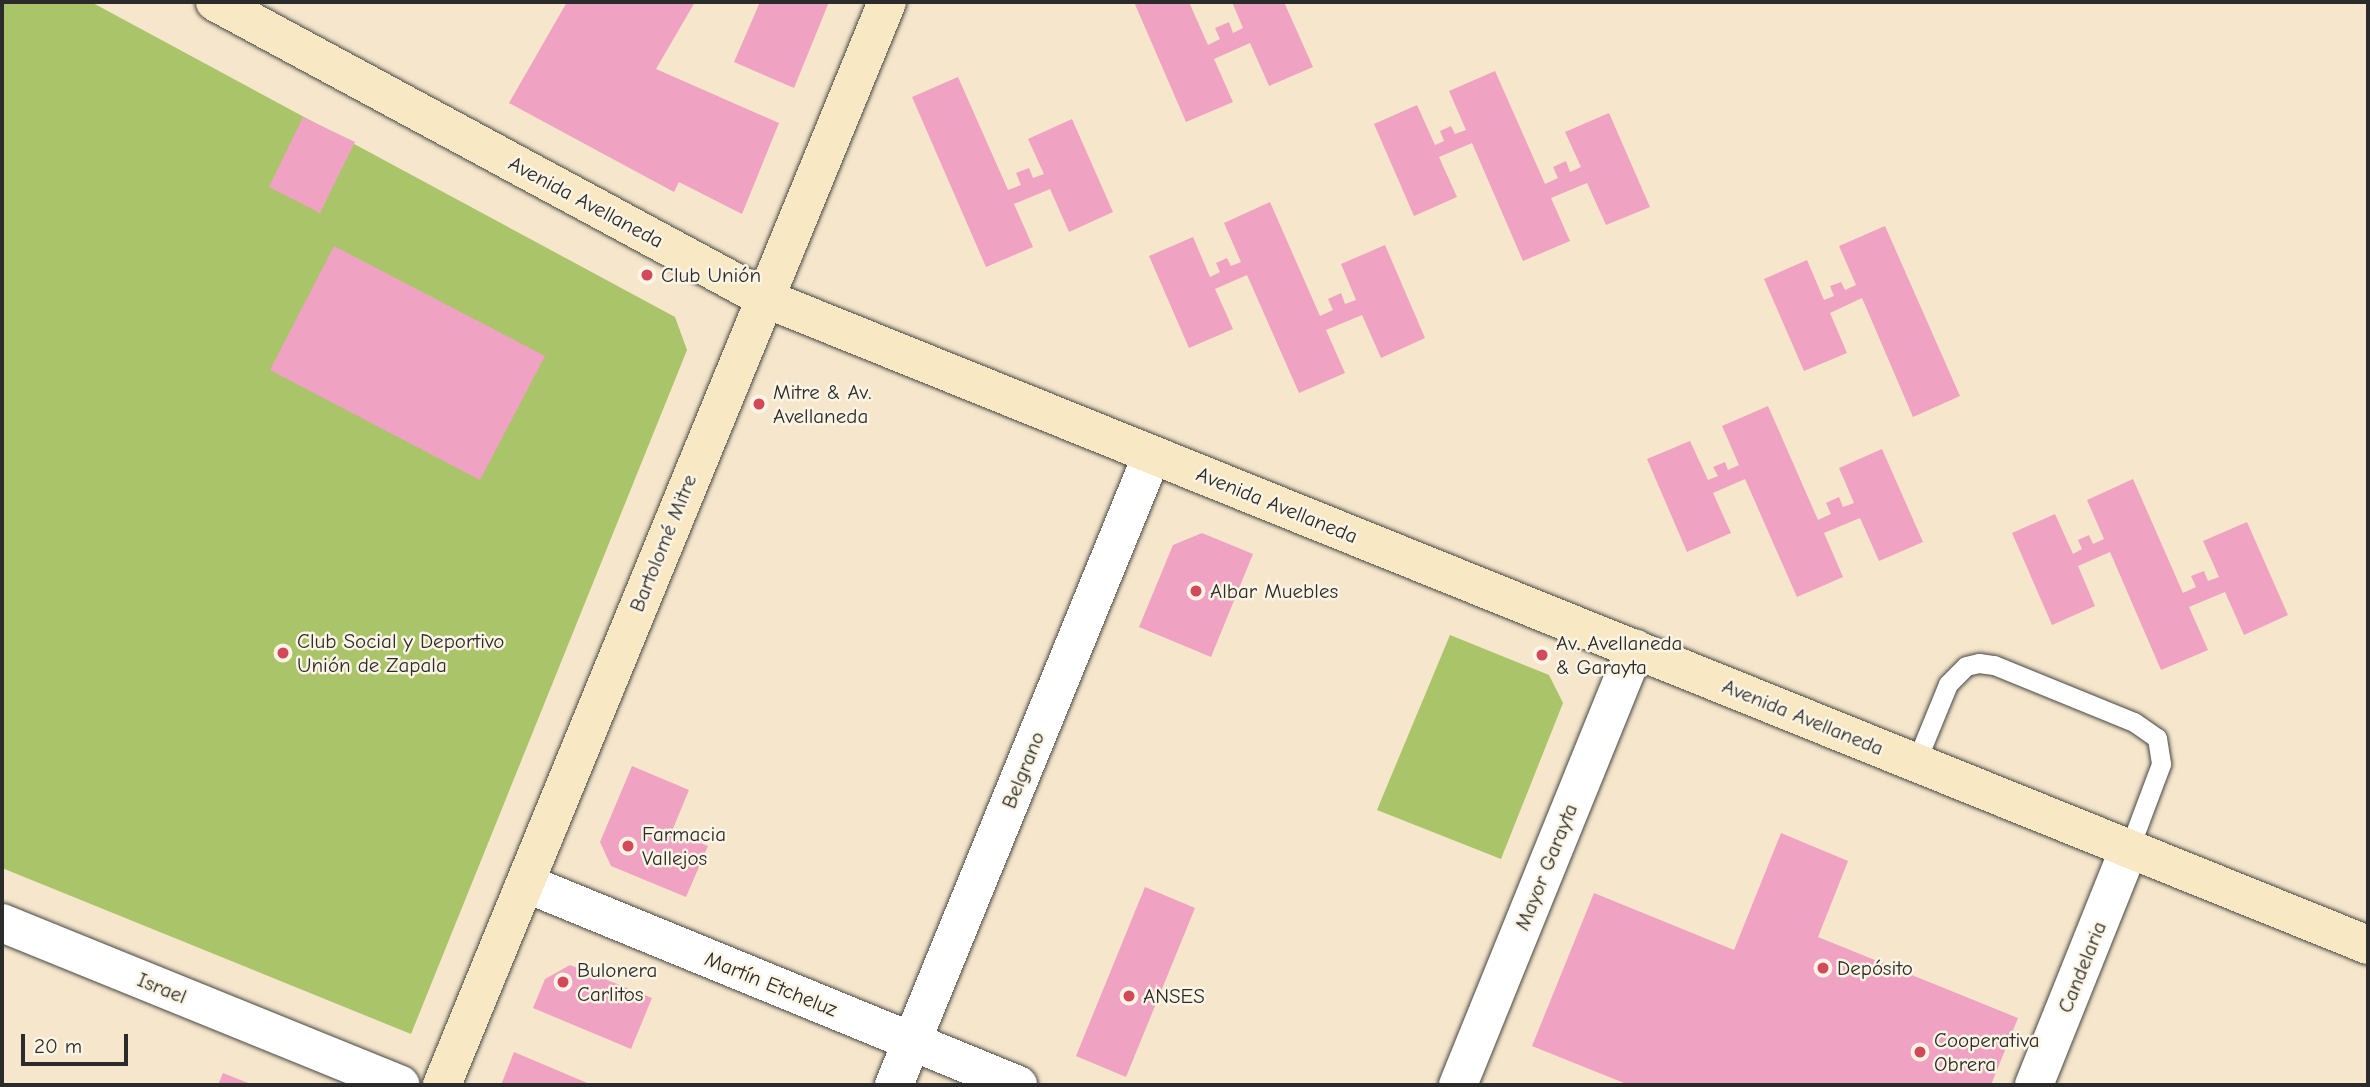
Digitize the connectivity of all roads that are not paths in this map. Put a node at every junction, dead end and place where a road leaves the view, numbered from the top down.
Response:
1 (215, 2) edge
2 (887, 2) edge
3 (764, 298) junction
4 (1152, 455) junction
5 (1635, 649) junction
6 (1916, 762) junction
7 (2129, 849) junction
8 (524, 883) junction
9 (2, 923) edge
10 (2368, 945) edge
11 (912, 1042) junction
12 (400, 1085) edge
13 (442, 1085) edge
14 (894, 1085) edge
15 (1018, 1085) edge
16 (1458, 1085) edge
17 (2034, 1085) edge

1 - 3 main road, Avenida Avellaneda
2 - 3 main road, Bartolomé Mitre
3 - 4 main road, Avenida Avellaneda
3 - 8 main road, Bartolomé Mitre
4 - 5 main road, Avenida Avellaneda
4 - 11 street, Belgrano
5 - 6 main road, Avenida Avellaneda
5 - 16 street, Mayor Garayta
6 - 7 main road, Avenida Avellaneda
6 - 7 lane
7 - 10 main road, Avenida Avellaneda
7 - 17 street, Candelaria
8 - 11 street, Martín Etcheluz
8 - 13 main road, Bartolomé Mitre
9 - 12 street, Israel
11 - 14 street, Belgrano
11 - 15 street, Martín Etcheluz

